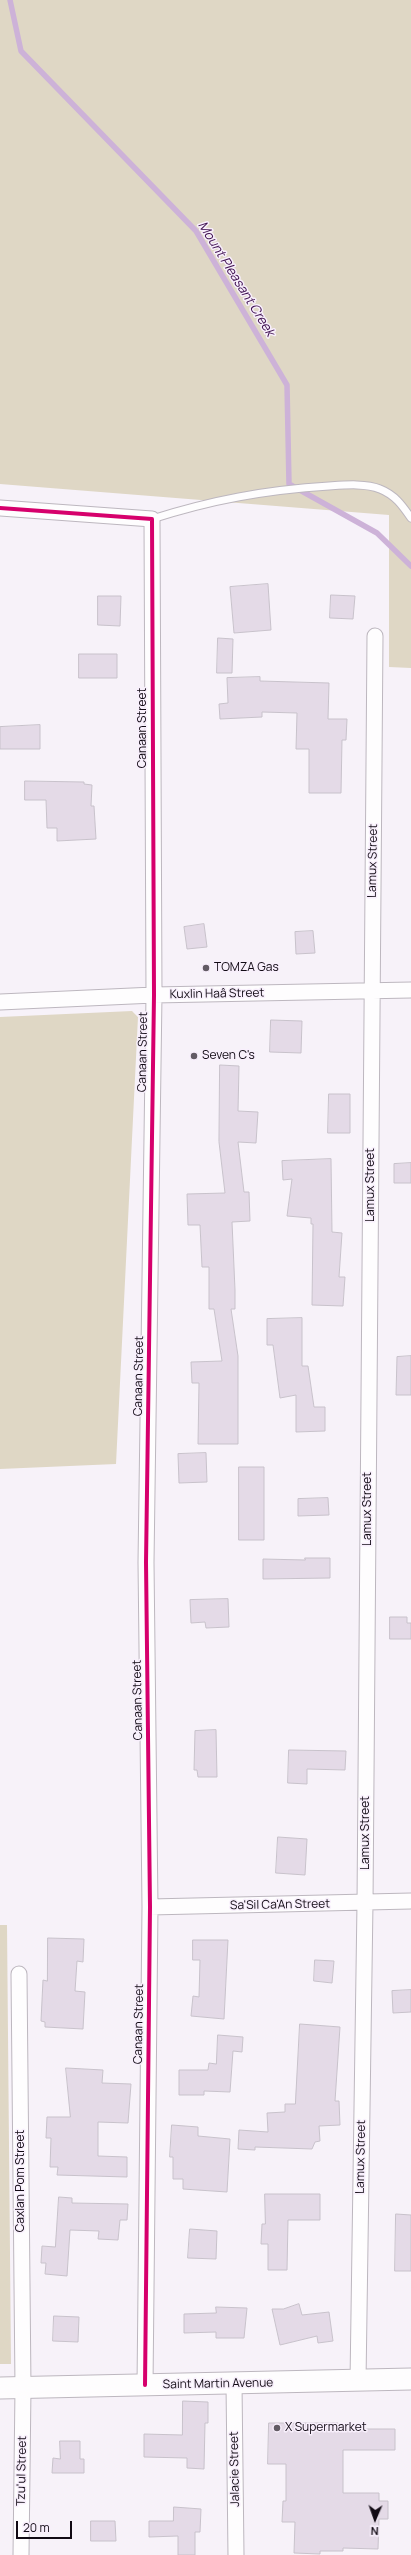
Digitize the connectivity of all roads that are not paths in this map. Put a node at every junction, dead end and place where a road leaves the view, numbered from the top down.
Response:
1 (0, 508) edge
2 (411, 518) edge
3 (152, 519) junction
4 (375, 636) dead end
5 (411, 990) edge
6 (372, 992) junction
7 (154, 995) junction
8 (0, 1002) edge
9 (411, 1901) edge
10 (366, 1903) junction
11 (150, 1908) junction
12 (20, 1974) dead end
13 (411, 2378) edge
14 (358, 2381) junction
15 (234, 2384) junction
16 (145, 2385) junction
17 (0, 2388) edge
18 (23, 2388) junction
19 (21, 2555) edge
20 (236, 2555) edge

1 - 3 street
2 - 3 lane
3 - 7 street, Canaan Street
4 - 6 street, Lamux Street
5 - 6 street, Kuxlin Haâ Street
6 - 7 street, Kuxlin Haâ Street
6 - 10 street, Lamux Street
7 - 8 street, Kuxlin Haâ Street
7 - 11 street, Canaan Street
9 - 10 street, Sa'Sil Ca'An Street
10 - 11 street, Sa'Sil Ca'An Street
10 - 14 street, Lamux Street
11 - 16 street, Canaan Street
12 - 18 street, Caxlan Pom Street
13 - 14 street, Saint Martin Avenue
14 - 15 street, Saint Martin Avenue
15 - 16 street, Saint Martin Avenue
15 - 20 street, Jalacie Street
16 - 18 street, Saint Martin Avenue
17 - 18 street, Saint Martin Avenue
18 - 19 street, Tzu'ul Street

